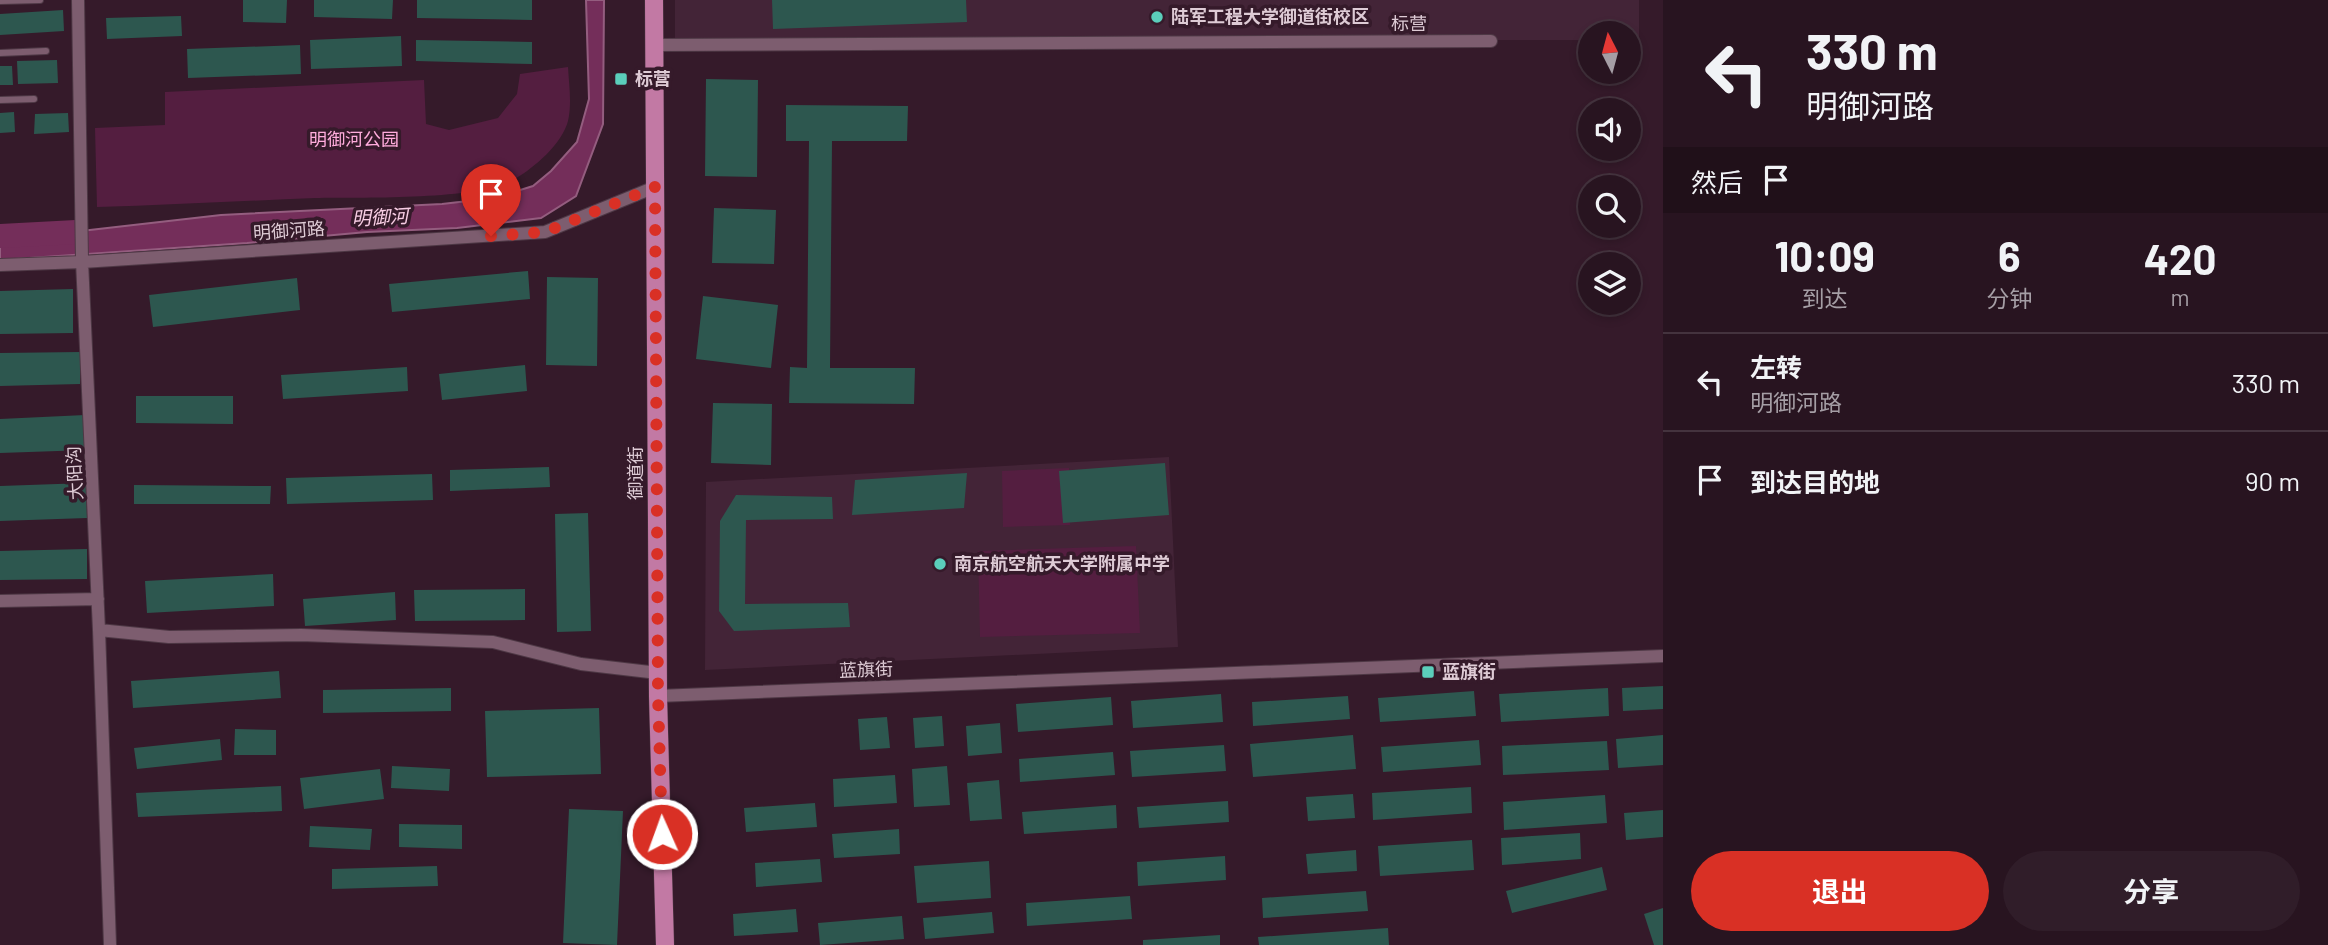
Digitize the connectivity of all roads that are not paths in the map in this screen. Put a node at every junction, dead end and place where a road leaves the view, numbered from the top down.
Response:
1 (40, 0) edge
2 (78, 0) edge
3 (654, 0) edge
4 (0, 1) edge
5 (1491, 41) dead end
6 (654, 45) junction
7 (46, 51) dead end
8 (0, 52) edge
9 (34, 99) dead end
10 (0, 100) edge
11 (655, 187) junction
12 (82, 262) junction
13 (0, 265) edge
14 (98, 599) junction
15 (0, 601) edge
16 (99, 630) junction
17 (1663, 656) edge
18 (658, 673) junction
19 (658, 696) junction
20 (110, 945) edge
21 (665, 945) edge

1 - 4 lane
2 - 12 street, 大阳沟
3 - 6 main road, 御道街
5 - 6 street, 标营
6 - 11 main road, 御道街
7 - 8 lane
9 - 10 lane
11 - 12 street, 明御河路
11 - 18 main road, 御道街
12 - 13 street, 明御河路
12 - 14 street, 大阳沟
14 - 15 street
14 - 16 street, 大阳沟
16 - 18 street
16 - 20 street, 大阳沟
17 - 19 street, 蓝旗街
18 - 19 main road, 御道街
19 - 21 main road, 御道街

